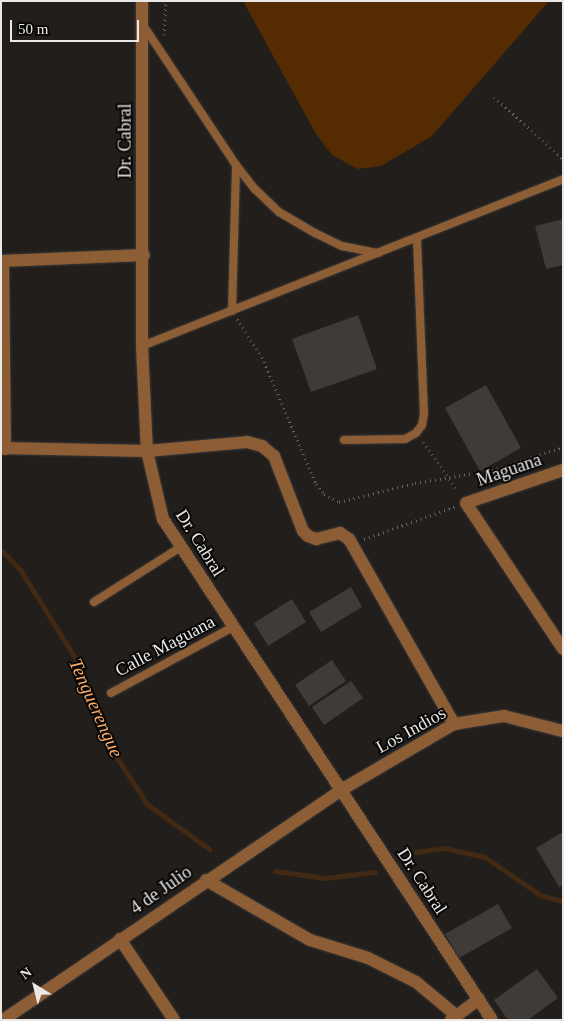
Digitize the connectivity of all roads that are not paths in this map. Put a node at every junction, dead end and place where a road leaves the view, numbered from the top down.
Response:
1 (142, 1) edge
2 (142, 24) junction
3 (236, 165) junction
4 (563, 179) edge
5 (417, 238) junction
6 (378, 253) junction
7 (144, 254) junction
8 (2, 261) edge
9 (232, 311) junction
10 (142, 346) junction
11 (344, 440) dead end
12 (3, 449) edge
13 (147, 451) junction
14 (563, 470) edge
15 (181, 547) junction
16 (94, 602) dead end
17 (233, 627) junction
18 (563, 649) edge
19 (111, 693) dead end
20 (454, 724) junction
21 (563, 730) edge
22 (341, 790) junction
23 (206, 880) junction
24 (120, 939) junction
25 (478, 999) junction
26 (454, 1018) edge
27 (4, 1020) edge
28 (174, 1020) edge
29 (492, 1020) edge

1 - 2 street, Dr. Cabral
2 - 3 lane
2 - 7 street, Dr. Cabral
3 - 6 lane
3 - 9 lane
4 - 5 lane
5 - 6 lane
5 - 11 lane
6 - 9 lane
7 - 8 street
7 - 10 street, Dr. Cabral
8 - 12 street
9 - 10 lane
10 - 13 street, Dr. Cabral
12 - 13 street
13 - 15 street, Dr. Cabral
13 - 20 street
14 - 18 street, Maguana
15 - 16 lane
15 - 17 street, Dr. Cabral
17 - 19 lane, Calle Maguana
17 - 22 street, Dr. Cabral
20 - 21 street, Los Indios
20 - 22 street, Los Indios
22 - 23 street, 4 de Julio
22 - 25 street, Dr. Cabral
23 - 24 street, 4 de Julio
23 - 26 street
24 - 27 street, 4 de Julio
24 - 28 street
25 - 26 street
25 - 29 street, Dr. Cabral

